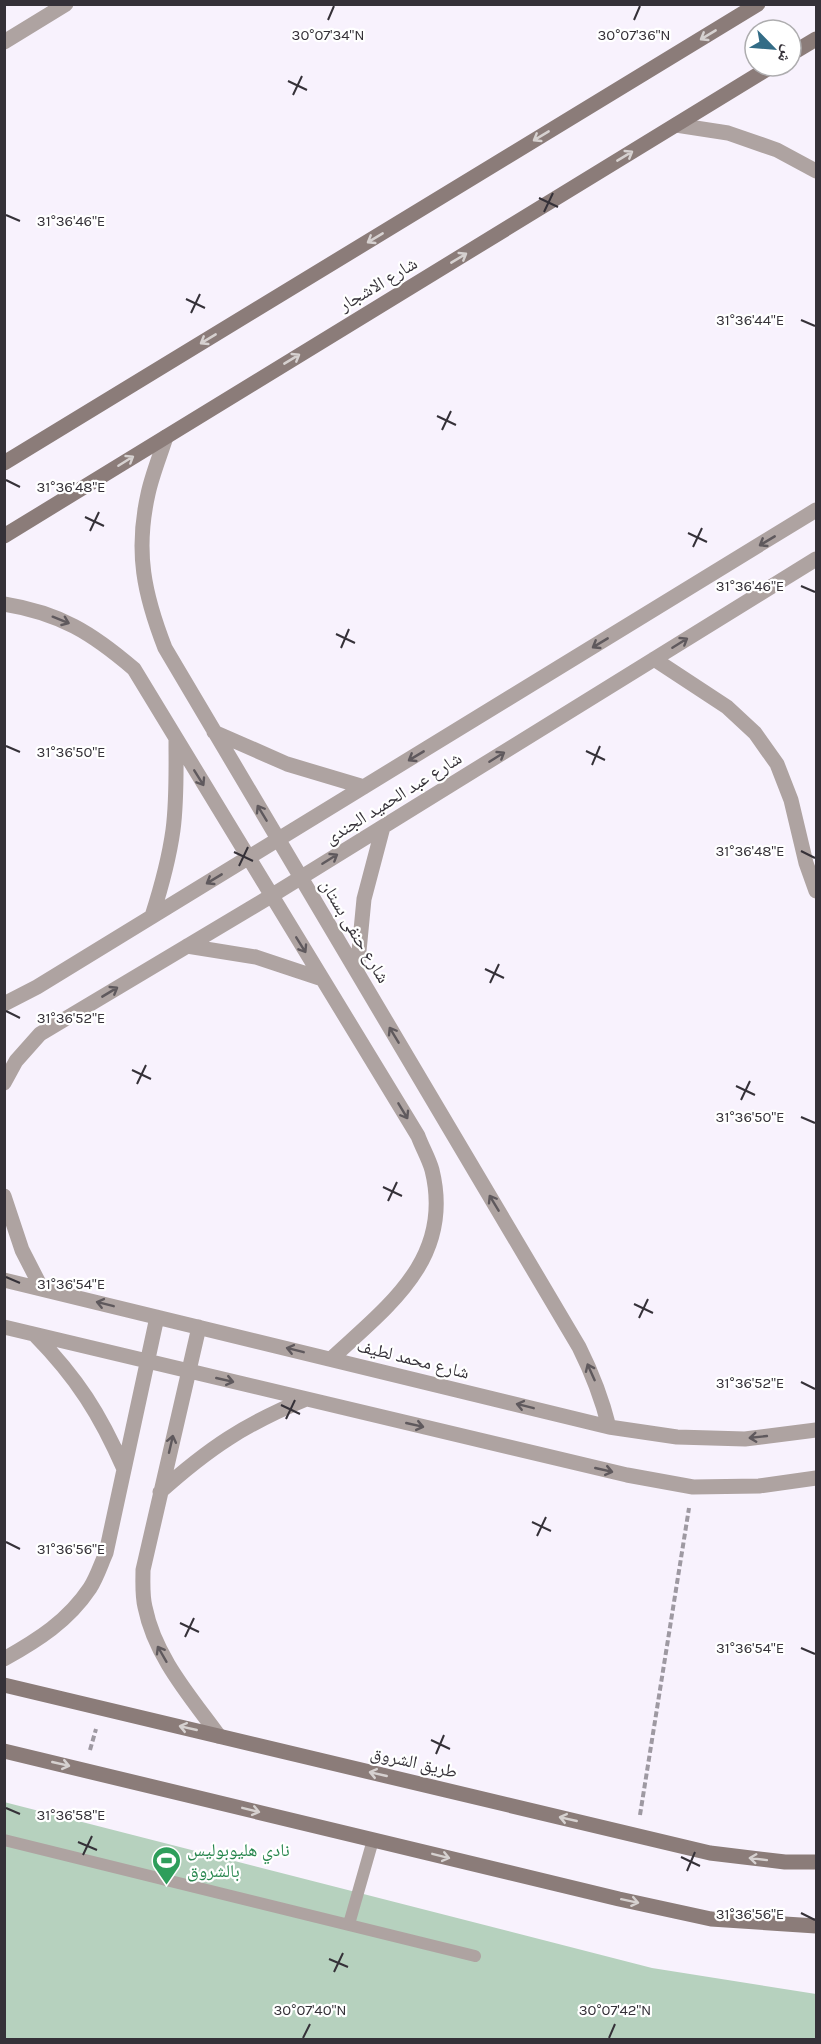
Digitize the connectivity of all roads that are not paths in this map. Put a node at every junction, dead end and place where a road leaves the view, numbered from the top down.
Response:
1 (66, 4) edge
2 (758, 4) edge
3 (816, 39) edge
4 (4, 42) edge
5 (803, 47) edge
6 (752, 78) edge
7 (676, 125) junction
8 (816, 171) edge
9 (166, 437) junction
10 (4, 463) edge
11 (816, 510) edge
12 (4, 536) edge
13 (816, 560) edge
14 (4, 604) edge
15 (654, 659) junction
16 (214, 732) junction
17 (176, 740) junction
18 (364, 787) junction
19 (383, 826) junction
20 (279, 840) junction
21 (248, 859) junction
22 (300, 877) junction
23 (816, 891) edge
24 (271, 896) junction
25 (152, 916) junction
26 (187, 946) junction
27 (357, 972) junction
28 (322, 979) junction
29 (4, 1004) edge
30 (4, 1083) edge
31 (4, 1196) edge
32 (4, 1280) edge
33 (42, 1289) junction
34 (158, 1317) junction
35 (4, 1327) edge
36 (199, 1327) junction
37 (35, 1335) junction
38 (331, 1359) junction
39 (148, 1362) junction
40 (188, 1371) junction
41 (306, 1399) junction
42 (609, 1427) junction
43 (816, 1430) edge
44 (124, 1469) junction
45 (816, 1478) edge
46 (160, 1492) junction
47 (4, 1659) edge
48 (4, 1685) edge
49 (219, 1736) junction
50 (4, 1751) edge
51 (4, 1840) edge
52 (373, 1840) junction
53 (816, 1862) edge
54 (349, 1924) junction
55 (816, 1926) edge
56 (476, 1956) dead end

1 - 4 street
2 -> 10 street
3 - 5 street
6 - 7 street, شارع الاشجار
7 - 8 street
9 -> 7 street, شارع الاشجار
12 -> 9 street, شارع الاشجار
9 - 16 street, شارع حنفى بستان
11 -> 18 street, شارع عبد الحميد الجندى
15 -> 13 street, شارع عبد الحميد الجندى
14 -> 17 street
19 -> 15 street, شارع عبد الحميد الجندى
15 - 23 street
16 - 18 street
20 -> 16 street, شارع حنفى بستان
17 -> 21 street
17 - 25 street
18 - 20 street, شارع عبد الحميد الجندى
22 -> 19 street, شارع عبد الحميد الجندى
19 - 27 street
20 - 21 street, شارع عبد الحميد الجندى
20 - 22 street, شارع حنفى بستان
21 - 24 street
21 -> 25 street, شارع عبد الحميد الجندى
22 - 24 street, شارع عبد الحميد الجندى
22 - 27 street, شارع حنفى بستان
24 - 26 street, شارع عبد الحميد الجندى
24 -> 28 street
25 - 29 street, شارع عبد الحميد الجندى
26 - 28 street
30 -> 26 street, شارع عبد الحميد الجندى
42 -> 27 street, شارع حنفى بستان
28 -> 38 street
31 - 33 street
32 - 33 street, شارع محمد لطيف
34 -> 33 street, شارع محمد لطيف
34 - 36 street, شارع محمد لطيف
34 - 39 street
35 - 37 street
38 -> 36 street, شارع محمد لطيف
36 - 40 street
37 - 39 street
37 - 44 street
42 -> 38 street, شارع محمد لطيف
39 - 40 street
39 - 44 street
40 -> 41 street
46 -> 40 street
41 -> 45 street
41 - 46 street
43 -> 42 street, شارع محمد لطيف
44 - 47 street
49 -> 46 street
49 -> 48 street, طريق الشروق
53 -> 49 street, طريق الشروق
50 -> 52 street
51 - 54 lane
52 - 54 lane
52 -> 55 street
54 - 56 lane

